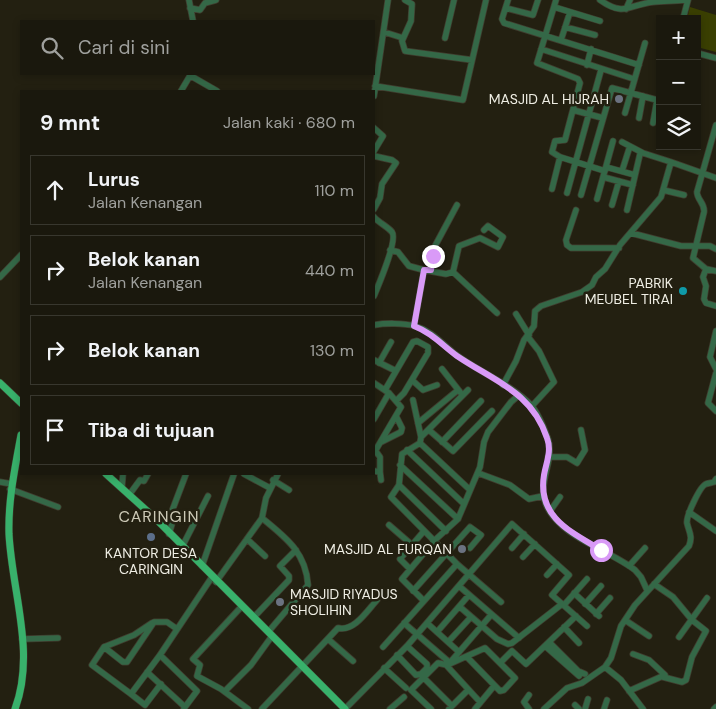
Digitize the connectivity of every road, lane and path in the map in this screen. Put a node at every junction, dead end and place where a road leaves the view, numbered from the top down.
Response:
1 (189, 0) edge
2 (216, 0) edge
3 (388, 0) edge
4 (405, 0) edge
5 (454, 0) edge
6 (486, 0) edge
7 (490, 0) edge
8 (508, 0) edge
9 (538, 0) edge
10 (556, 0) edge
11 (600, 0) edge
12 (630, 0) edge
13 (686, 0) edge
14 (672, 1) edge
15 (554, 7) junction
16 (190, 8) junction
17 (506, 8) junction
18 (626, 10) junction
19 (570, 12) junction
20 (486, 14) dead end
21 (684, 15) edge
22 (193, 20) edge
23 (600, 21) dead end
24 (565, 26) junction
25 (384, 32) junction
26 (545, 34) junction
27 (595, 35) dead end
28 (403, 38) junction
29 (445, 38) dead end
30 (561, 40) junction
31 (645, 43) dead end
32 (541, 49) junction
33 (591, 49) junction
34 (701, 54) edge
35 (716, 58) edge
36 (472, 60) junction
37 (587, 65) junction
38 (639, 65) junction
39 (601, 70) junction
40 (191, 75) edge
41 (634, 80) junction
42 (375, 86) junction
43 (182, 90) edge
44 (215, 90) edge
45 (375, 90) edge
46 (630, 92) junction
47 (643, 96) junction
48 (656, 98) edge
49 (658, 105) edge
50 (573, 110) junction
51 (624, 113) dead end
52 (589, 116) junction
53 (603, 118) junction
54 (639, 118) dead end
55 (653, 123) dead end
56 (716, 125) edge
57 (375, 129) edge
58 (613, 141) dead end
59 (622, 142) dead end
60 (375, 149) edge
61 (629, 149) dead end
62 (640, 154) dead end
63 (375, 156) edge
64 (560, 157) junction
65 (574, 161) junction
66 (672, 162) junction
67 (590, 165) junction
68 (605, 172) junction
69 (622, 172) junction
70 (701, 172) junction
71 (635, 175) junction
72 (716, 178) edge
73 (618, 181) junction
74 (633, 185) junction
75 (552, 189) dead end
76 (664, 190) junction
77 (567, 193) dead end
78 (581, 195) dead end
79 (684, 195) dead end
80 (597, 198) dead end
81 (457, 205) dead end
82 (612, 205) dead end
83 (375, 207) edge
84 (576, 210) dead end
85 (627, 210) dead end
86 (375, 218) edge
87 (484, 230) dead end
88 (631, 233) junction
89 (619, 248) junction
90 (696, 248) junction
91 (716, 248) edge
92 (390, 250) junction
93 (20, 256) edge
94 (427, 270) junction
95 (706, 270) junction
96 (453, 272) junction
97 (716, 272) edge
98 (0, 277) edge
99 (375, 294) edge
100 (716, 306) edge
101 (497, 312) dead end
102 (516, 314) dead end
103 (375, 325) edge
104 (414, 326) junction
105 (716, 330) edge
106 (528, 336) junction
107 (714, 341) edge
108 (391, 342) dead end
109 (376, 362) edge
110 (716, 369) edge
111 (442, 370) dead end
112 (396, 371) junction
113 (716, 373) edge
114 (412, 380) junction
115 (0, 383) edge
116 (375, 385) edge
117 (504, 385) junction
118 (437, 386) dead end
119 (458, 390) junction
120 (468, 390) dead end
121 (387, 391) junction
122 (519, 395) junction
123 (462, 396) junction
124 (397, 400) junction
125 (413, 400) dead end
126 (481, 401) dead end
127 (20, 402) edge
128 (532, 406) junction
129 (492, 411) dead end
130 (716, 411) edge
131 (396, 416) junction
132 (375, 417) edge
133 (418, 423) junction
134 (429, 430) junction
135 (581, 430) dead end
136 (20, 440) edge
137 (420, 440) junction
138 (381, 442) junction
139 (442, 442) junction
140 (407, 450) junction
141 (375, 452) edge
142 (548, 458) junction
143 (400, 465) junction
144 (377, 472) edge
145 (478, 473) junction
146 (107, 475) edge
147 (123, 475) edge
148 (147, 475) edge
149 (186, 475) edge
150 (234, 475) edge
151 (246, 475) edge
152 (277, 475) edge
153 (716, 479) edge
154 (273, 480) junction
155 (380, 480) dead end
156 (0, 482) edge
157 (11, 486) junction
158 (122, 486) junction
159 (399, 486) junction
160 (270, 488) junction
161 (470, 489) junction
162 (289, 490) dead end
163 (130, 495) junction
164 (208, 496) dead end
165 (543, 496) junction
166 (560, 497) dead end
167 (58, 507) dead end
168 (461, 511) junction
169 (550, 511) junction
170 (689, 512) junction
171 (262, 518) junction
172 (389, 525) dead end
173 (424, 531) junction
174 (446, 531) junction
175 (716, 531) edge
176 (169, 534) junction
177 (524, 534) junction
178 (247, 539) junction
179 (435, 540) junction
180 (534, 544) junction
181 (412, 545) junction
182 (182, 547) junction
183 (470, 548) dead end
184 (512, 548) dead end
185 (645, 548) dead end
186 (296, 550) junction
187 (446, 552) junction
188 (546, 554) junction
189 (265, 556) dead end
190 (523, 557) dead end
191 (542, 560) dead end
192 (457, 564) junction
193 (557, 564) junction
194 (202, 566) junction
195 (629, 566) junction
196 (410, 569) junction
197 (468, 573) junction
198 (547, 575) dead end
199 (214, 579) junction
200 (587, 579) dead end
201 (654, 584) junction
202 (459, 586) junction
203 (602, 586) dead end
204 (647, 590) junction
205 (413, 591) junction
206 (574, 593) junction
207 (469, 595) junction
208 (610, 598) dead end
209 (707, 598) dead end
210 (377, 600) dead end
211 (424, 601) junction
212 (501, 602) dead end
213 (563, 604) junction
214 (585, 604) junction
215 (242, 606) junction
216 (460, 607) junction
217 (491, 615) junction
218 (576, 616) junction
219 (254, 617) junction
220 (471, 617) junction
221 (625, 620) junction
222 (692, 620) junction
223 (154, 622) junction
224 (404, 623) junction
225 (427, 623) junction
226 (587, 626) dead end
227 (482, 627) junction
228 (564, 627) junction
229 (177, 629) junction
230 (437, 632) junction
231 (271, 634) junction
232 (417, 634) junction
233 (649, 636) dead end
234 (679, 636) dead end
235 (58, 638) dead end
236 (519, 638) junction
237 (22, 639) junction
238 (328, 639) junction
239 (448, 642) junction
240 (579, 643) dead end
241 (547, 644) junction
242 (383, 646) dead end
243 (407, 646) junction
244 (104, 648) junction
245 (459, 652) junction
246 (634, 654) dead end
247 (160, 655) junction
248 (397, 655) junction
249 (468, 658) junction
250 (353, 661) dead end
251 (500, 662) junction
252 (448, 664) junction
253 (301, 666) junction
254 (605, 667) junction
255 (384, 668) junction
256 (148, 672) junction
257 (582, 675) dead end
258 (423, 677) junction
259 (663, 677) junction
260 (161, 684) junction
261 (494, 686) junction
262 (406, 688) dead end
263 (468, 690) junction
264 (225, 691) junction
265 (629, 691) junction
266 (130, 694) junction
267 (530, 695) dead end
268 (404, 697) dead end
269 (588, 699) dead end
270 (606, 700) dead end
271 (480, 702) junction
272 (451, 707) edge
273 (184, 708) edge
274 (341, 708) edge
275 (15, 709) edge
276 (248, 709) edge
277 (262, 709) edge
278 (390, 709) edge
279 (431, 709) edge
280 (475, 709) edge
281 (529, 709) edge
282 (544, 709) edge
283 (585, 709) edge
284 (604, 709) edge
285 (643, 709) edge

1 - 16 street
2 - 16 street
3 - 25 street
4 - 28 street
5 - 29 street
6 - 36 street
7 - 20 street
8 - 17 street
9 - 17 street
10 - 15 street
11 - 18 street
12 - 18 street
13 - 14 street
13 - 21 street
14 - 18 street
15 - 19 street
15 - 26 street
16 - 22 street
17 - 26 street
19 - 23 street
19 - 24 street
24 - 27 street
24 - 30 street
25 - 28 street
25 - 42 street
26 - 30 street
26 - 32 street
28 - 36 street
30 - 33 street
31 - 38 street
32 - 37 street
32 - 50 street
33 - 37 street
33 - 38 street
34 - 35 street
36 - 42 street
37 - 39 street
38 - 41 street
39 - 41 street
39 - 52 street
40 - 43 street
40 - 44 street
41 - 46 street
42 - 45 street
46 - 47 street
46 - 51 street
46 - 53 street
47 - 48 street
47 - 54 street
49 - 55 street
50 - 52 street
50 - 64 street
52 - 53 street
52 - 65 street
53 - 67 street
56 - 70 street
57 - 60 street
58 - 68 street
59 - 66 street
61 - 69 street
62 - 71 street
63 - 83 street
64 - 65 street
64 - 75 street
65 - 67 street
65 - 77 street
66 - 70 street
66 - 76 street
67 - 68 street
67 - 78 street
68 - 69 street
68 - 73 street
68 - 80 street
69 - 71 street
70 - 72 street
70 - 90 street
71 - 74 street
73 - 74 street
73 - 82 street
74 - 85 street
76 - 79 street
76 - 88 street
81 - 94 street
84 - 89 street
86 - 92 street
87 - 96 street
88 - 89 street
88 - 90 street
89 - 106 street
90 - 91 street
90 - 95 street
92 - 94 street
92 - 99 street
93 - 98 street
94 - 96 street
94 - 104 street
95 - 97 street
95 - 100 street
96 - 101 street
102 - 106 street
103 - 104 street
104 - 117 street
105 - 107 street
106 - 117 street
106 - 128 street
107 - 110 street
108 - 109 street
109 - 112 street
111 - 119 street
112 - 114 street
112 - 121 street
113 - 130 street
114 - 118 street
114 - 124 street
115 - 127 main road
116 - 121 street
117 - 122 street
119 - 123 street
119 - 133 street
120 - 123 street
121 - 124 street
121 - 132 street
122 - 128 street
122 - 145 street
123 - 134 street
124 - 131 street
125 - 133 street
126 - 139 street
128 - 142 street
129 - 139 street
131 - 138 street
131 - 138 street
133 - 137 street
134 - 137 street
134 - 139 street
135 - 142 street
136 - 157 main road
137 - 140 street
137 - 161 street
138 - 141 street
140 - 143 street
140 - 168 street
141 - 144 street
142 - 165 street
143 - 159 street
143 - 168 street
144 - 155 street
145 - 161 street
145 - 165 street
146 - 158 main road
147 - 158 street
148 - 163 street
149 - 176 street
150 - 194 street
151 - 160 street
152 - 154 street
153 - 170 street
154 - 160 street
154 - 162 street
156 - 157 street
157 - 167 street
157 - 237 main road
158 - 163 main road
159 - 173 street
159 - 174 street
160 - 171 street
161 - 168 street
163 - 176 main road
164 - 182 street
165 - 169 street
166 - 169 street
168 - 174 street
169 - 195 street
170 - 175 street
170 - 201 street
171 - 178 street
171 - 186 street
172 - 181 street
173 - 179 street
173 - 181 street
174 - 179 street
176 - 182 main road
177 - 180 street
177 - 184 street
177 - 197 street
178 - 189 street
178 - 199 street
179 - 187 street
179 - 196 street
180 - 188 street
180 - 190 street
181 - 196 street
182 - 194 main road
183 - 187 street
185 - 195 street
186 - 219 street
186 - 231 street
187 - 192 street
187 - 205 street
188 - 191 street
188 - 193 street
192 - 197 street
192 - 211 street
193 - 198 street
193 - 213 street
194 - 199 main road
195 - 204 street
196 - 205 street
197 - 202 street
197 - 212 street
199 - 215 main road
199 - 229 street
200 - 206 street
201 - 204 street
201 - 222 street
202 - 207 street
202 - 225 street
203 - 214 street
204 - 221 street
205 - 211 street
206 - 213 street
206 - 214 street
207 - 216 street
207 - 217 street
208 - 214 street
209 - 222 street
210 - 238 street
211 - 224 street
213 - 218 street
213 - 236 street
215 - 219 main road
215 - 264 street
216 - 220 street
216 - 230 street
217 - 227 street
217 - 236 street
218 - 226 street
218 - 228 street
219 - 231 main road
220 - 227 street
220 - 239 street
221 - 233 street
221 - 254 street
222 - 234 street
222 - 259 street
223 - 229 street
223 - 244 street
223 - 244 street
224 - 232 street
224 - 242 street
225 - 230 street
225 - 232 street
227 - 236 street
227 - 245 street
228 - 240 street
228 - 241 street
229 - 247 street
230 - 239 street
231 - 253 main road
231 - 264 street
232 - 243 street
232 - 252 street
235 - 237 street
237 - 275 main road
238 - 250 street
238 - 253 street
239 - 245 street
241 - 251 street
241 - 257 street
243 - 248 street
243 - 248 street
244 - 266 street
245 - 252 street
246 - 259 street
247 - 256 street
247 - 273 street
248 - 255 street
249 - 251 street
249 - 252 street
249 - 261 street
251 - 261 street
252 - 258 street
252 - 263 street
253 - 274 main road
253 - 277 street
254 - 265 street
254 - 282 street
255 - 262 street
255 - 274 street
256 - 260 street
256 - 266 street
258 - 272 street
258 - 279 street
259 - 265 street
260 - 266 street
260 - 273 street
261 - 271 street
263 - 271 street
263 - 272 street
264 - 276 street
265 - 285 street
267 - 281 street
268 - 278 street
269 - 283 street
270 - 284 street
271 - 280 street

